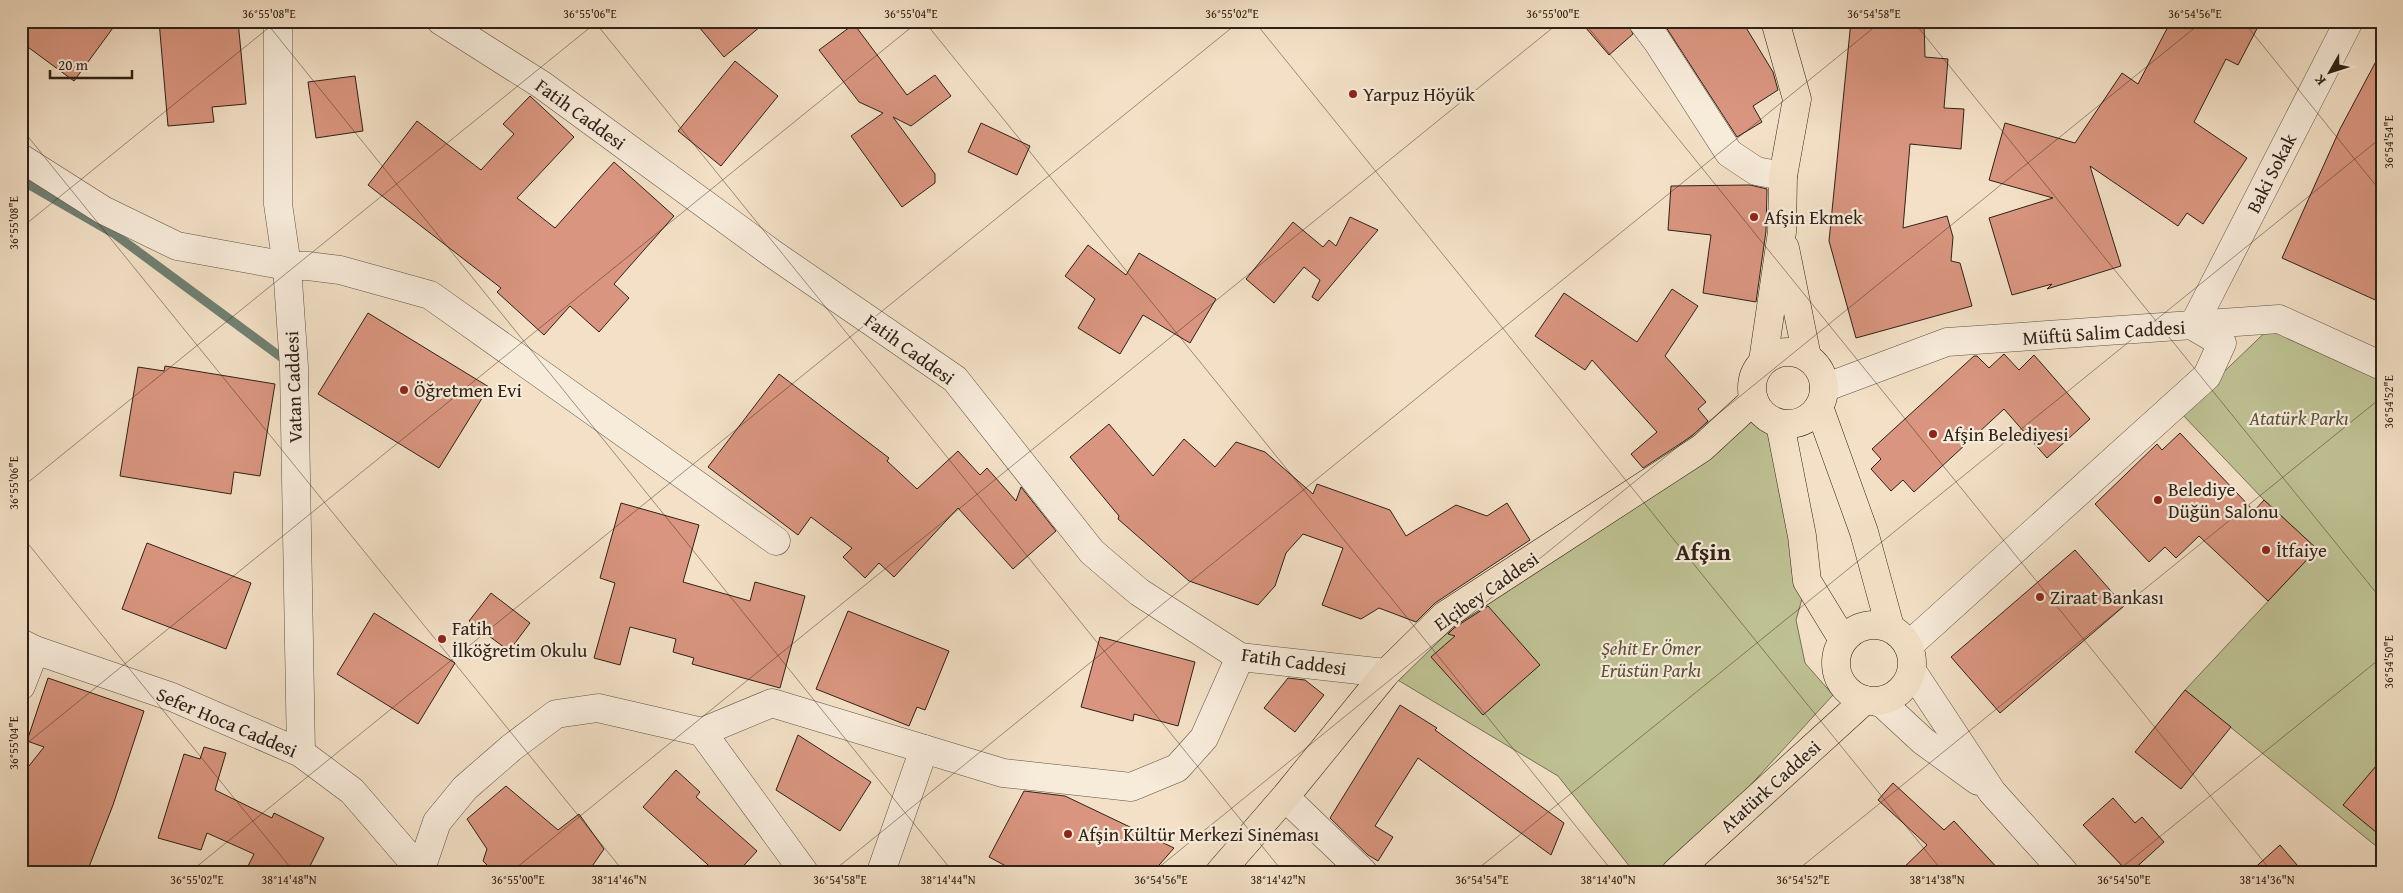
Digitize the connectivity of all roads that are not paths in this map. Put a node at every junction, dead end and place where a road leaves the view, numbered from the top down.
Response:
1 (278, 21) edge
2 (1642, 21) edge
3 (1775, 21) edge
4 (2349, 21) edge
5 (450, 25) edge
6 (21, 158) edge
7 (1782, 176) junction
8 (1782, 232) junction
9 (287, 266) junction
10 (2193, 326) junction
11 (1807, 357) junction
12 (1763, 361) junction
13 (2382, 366) edge
14 (1822, 398) junction
15 (1754, 400) junction
16 (1780, 424) junction
17 (776, 541) dead end
18 (1843, 640) junction
19 (28, 647) edge
20 (1903, 648) junction
21 (1240, 657) junction
22 (1386, 673) junction
23 (21, 686) edge
24 (1871, 701) junction
25 (702, 732) junction
26 (924, 749) junction
27 (301, 752) junction
28 (1992, 792) junction
29 (1285, 797) junction
30 (421, 871) edge
31 (804, 872) edge
32 (881, 872) edge
33 (1220, 872) edge
34 (1362, 872) edge
35 (1676, 872) edge
36 (2064, 872) edge

1 - 9 street, Vatan Caddesi
2 - 7 street
3 - 7 main road
4 - 10 street, Baki Sokak
5 - 21 street, Fatih Caddesi
6 - 9 street
7 - 8 main road
8 - 11 main road
8 - 12 main road
9 - 17 street
9 - 27 street, Vatan Caddesi
10 - 13 street, Müftü Salim Caddesi
10 - 14 street, Müftü Salim Caddesi
10 - 20 street
11 - 12 main road
11 - 14 main road
12 - 15 main road
14 - 16 main road
14 - 20 main road
15 - 16 main road
15 - 22 main road, Elçibey Caddesi
16 - 18 main road
18 - 20 main road
18 - 24 main road
19 - 23 street
19 - 27 street, Sefer Hoca Caddesi
20 - 24 main road
20 - 28 street
21 - 22 street, Fatih Caddesi
21 - 26 street
22 - 29 main road, Elçibey Caddesi
24 - 28 street
24 - 35 main road, Atatürk Caddesi
25 - 26 street
25 - 30 street
25 - 31 street
26 - 32 street
27 - 30 street, Sefer Hoca Caddesi
28 - 36 street
29 - 33 main road, Elçibey Caddesi
29 - 34 street

